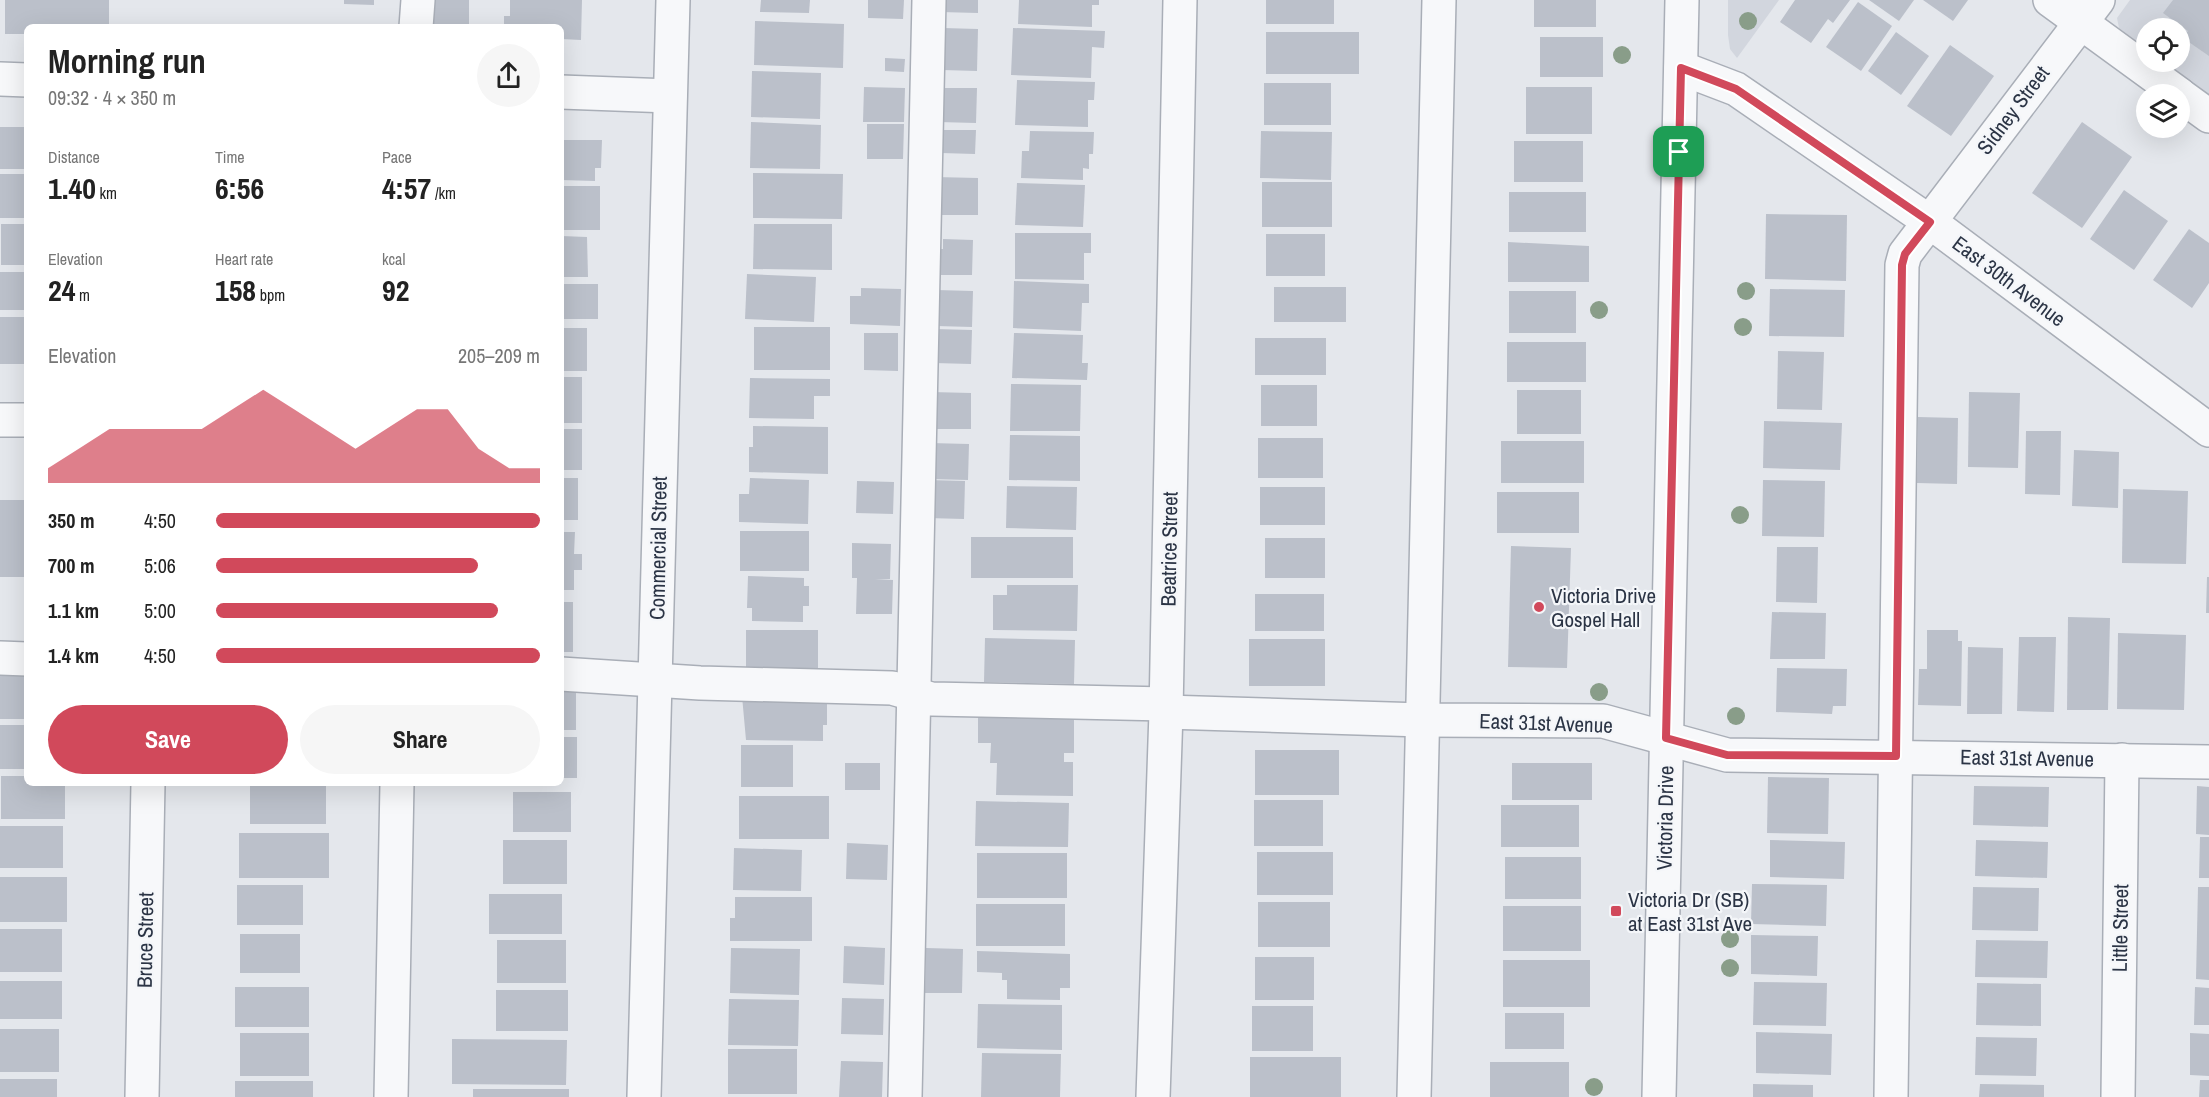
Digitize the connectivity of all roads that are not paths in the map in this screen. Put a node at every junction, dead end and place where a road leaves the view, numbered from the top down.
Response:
1 (418, 0) edge
2 (673, 0) edge
3 (929, 0) edge
4 (1180, 0) edge
5 (1439, 0) edge
6 (1682, 0) edge
7 (2050, 0) edge
8 (2089, 11) edge
9 (417, 24) edge
10 (1681, 68) junction
11 (0, 79) edge
12 (24, 80) edge
13 (2167, 84) edge
14 (564, 92) edge
15 (670, 96) junction
16 (2190, 103) edge
17 (2209, 116) edge
18 (1930, 222) junction
19 (0, 420) edge
20 (24, 420) edge
21 (2209, 430) edge
22 (0, 658) edge
23 (24, 659) edge
24 (564, 674) edge
25 (655, 679) junction
26 (914, 694) junction
27 (1166, 708) junction
28 (1422, 720) junction
29 (1666, 738) junction
30 (1896, 756) junction
31 (2122, 760) junction
32 (2209, 762) edge
33 (148, 786) edge
34 (397, 786) edge
35 (141, 1097) edge
36 (391, 1097) edge
37 (644, 1097) edge
38 (905, 1097) edge
39 (1153, 1097) edge
40 (1414, 1097) edge
41 (1659, 1097) edge
42 (1891, 1097) edge
43 (2118, 1097) edge

1 - 9 street
2 - 15 street, Commercial Street
3 - 26 street
4 - 27 street, Beatrice Street
5 - 28 street
6 - 10 street, Victoria Drive
7 - 8 street
8 - 13 street
8 - 18 street, Sidney Street
10 - 18 street, East 30th Avenue
10 - 29 street, Victoria Drive
11 - 12 street
14 - 15 street
15 - 25 street, Commercial Street
16 - 17 street
18 - 21 street, East 30th Avenue
18 - 30 street, Sidney Street
19 - 20 street
22 - 23 street
24 - 25 street, East 31st Avenue
25 - 26 street, East 31st Avenue
25 - 37 street, Commercial Street
26 - 27 street, East 31st Avenue
26 - 38 street
27 - 28 street, East 31st Avenue
27 - 39 street, Beatrice Street
28 - 29 street, East 31st Avenue
28 - 40 street
29 - 30 street, East 31st Avenue
29 - 41 street, Victoria Drive
30 - 31 street, East 31st Avenue
30 - 42 street, Sidney Street
31 - 32 street, East 31st Avenue
31 - 43 street, Little Street
33 - 35 street, Bruce Street
34 - 36 street

